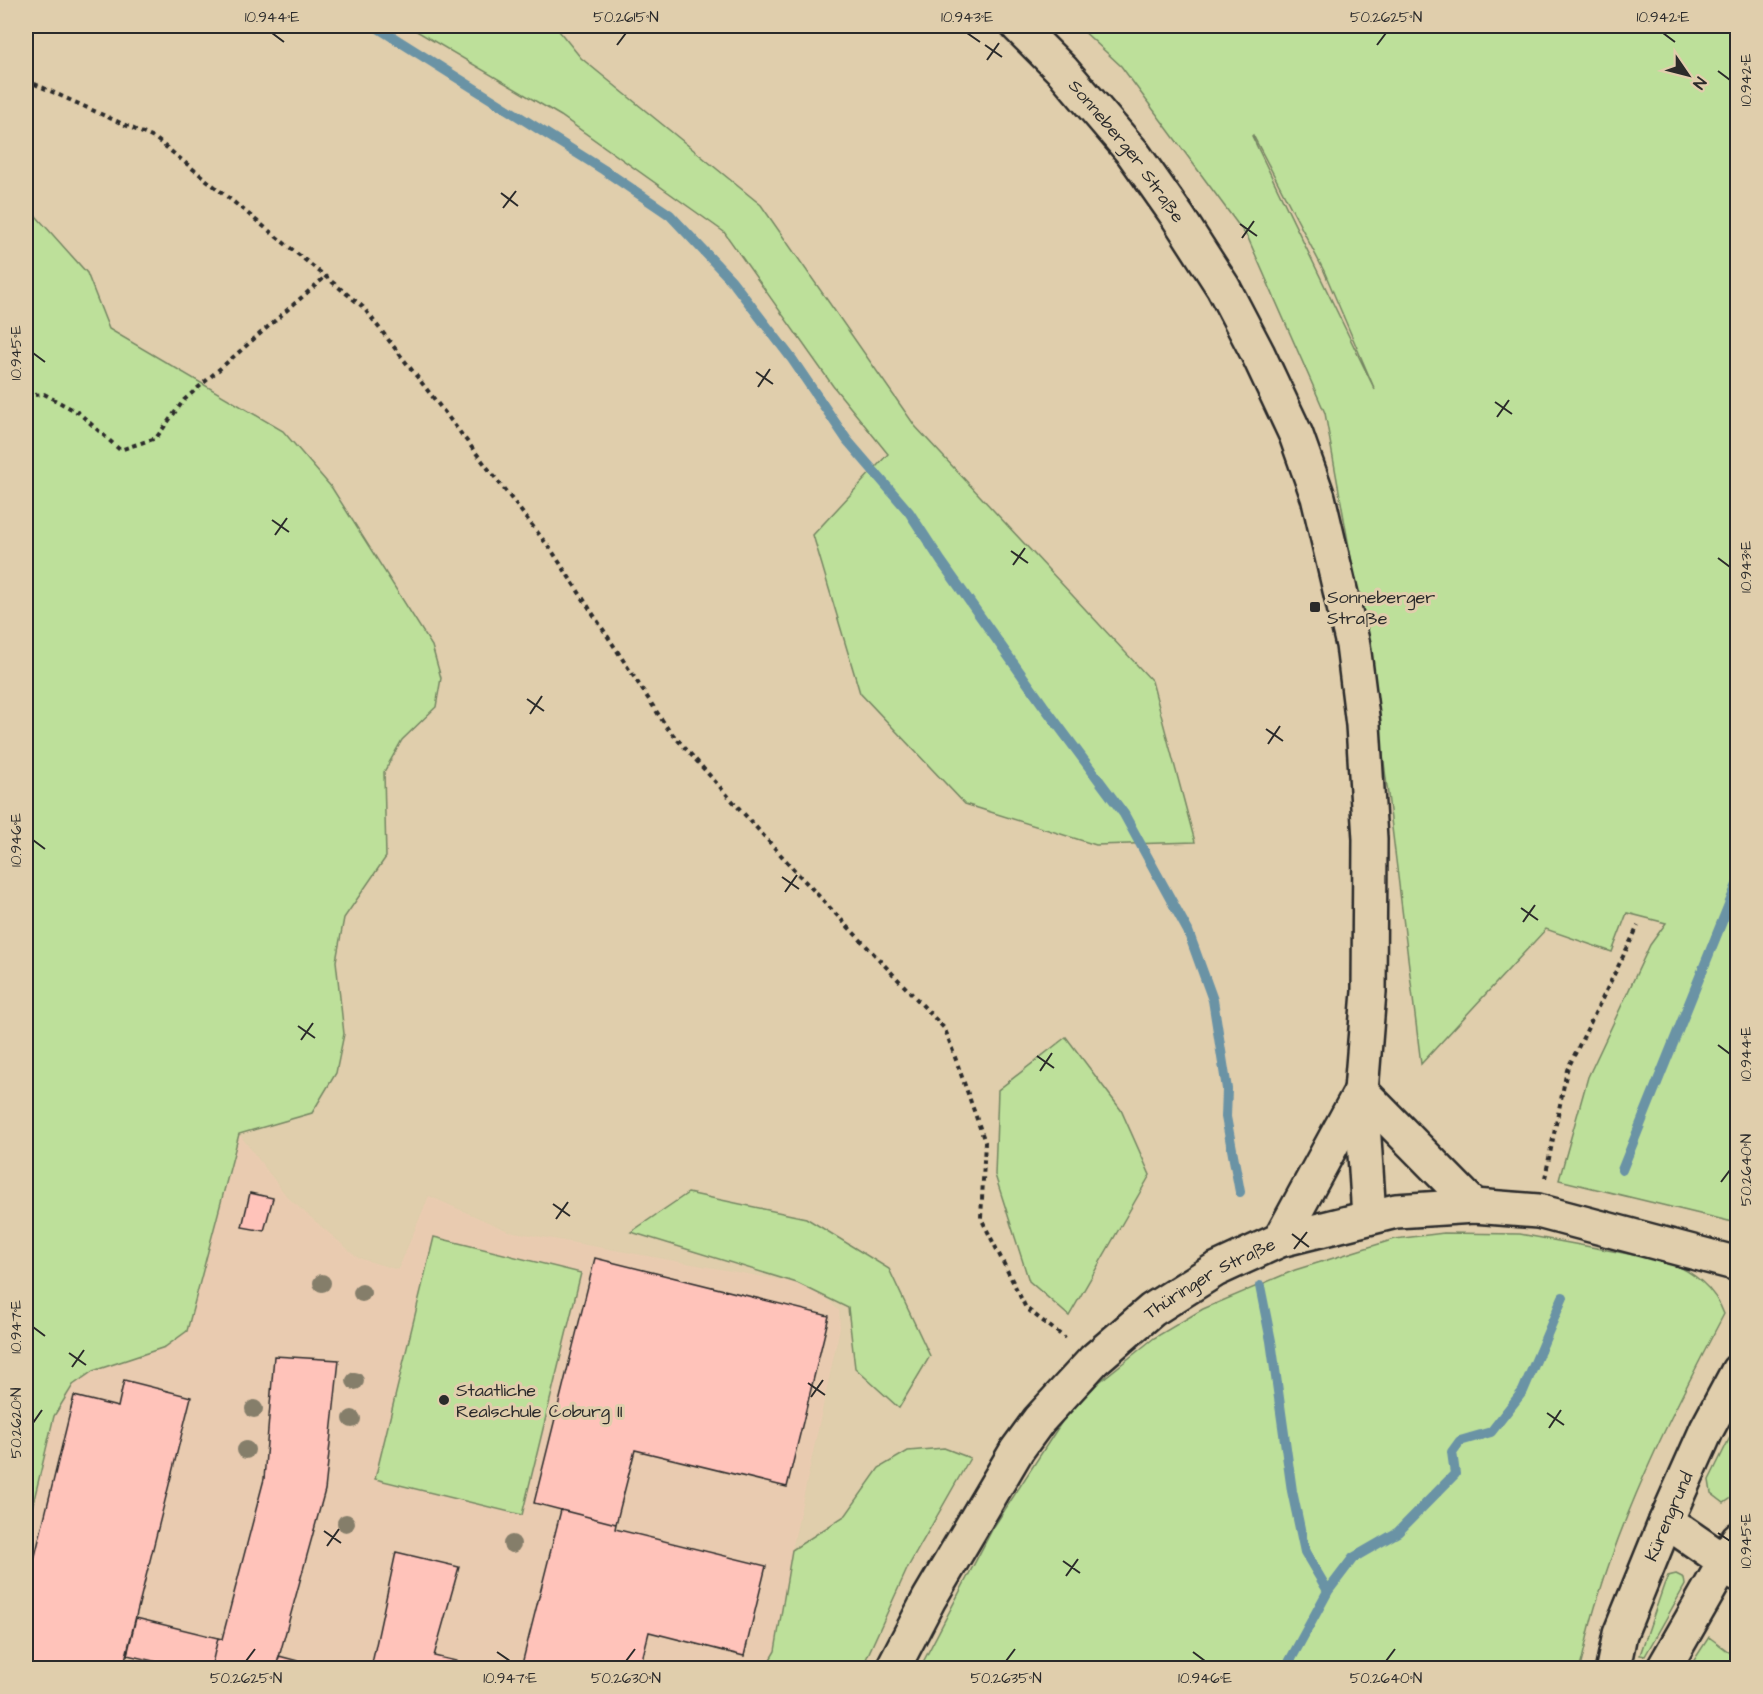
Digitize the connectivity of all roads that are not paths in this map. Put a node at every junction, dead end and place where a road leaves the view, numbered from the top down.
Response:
1 (1018, 26) edge
2 (1361, 1091) junction
3 (1474, 1206) junction
4 (1382, 1214) junction
5 (1280, 1240) junction
6 (1737, 1264) edge
7 (1737, 1371) edge
8 (1666, 1521) junction
9 (1733, 1558) edge
10 (893, 1668) edge
11 (1613, 1668) edge
12 (1664, 1668) edge

1 - 2 street, Sonneberger Straße
2 - 3 street
2 - 4 street, Sonneberger Straße
2 - 5 street, Sonneberger Straße
3 - 4 street, Thüringer Straße
3 - 6 street, Thüringer Straße
4 - 5 street, Thüringer Straße
5 - 10 street, Thüringer Straße
7 - 8 street, Kürengrund
8 - 9 street
8 - 11 street, Kürengrund
9 - 12 street

